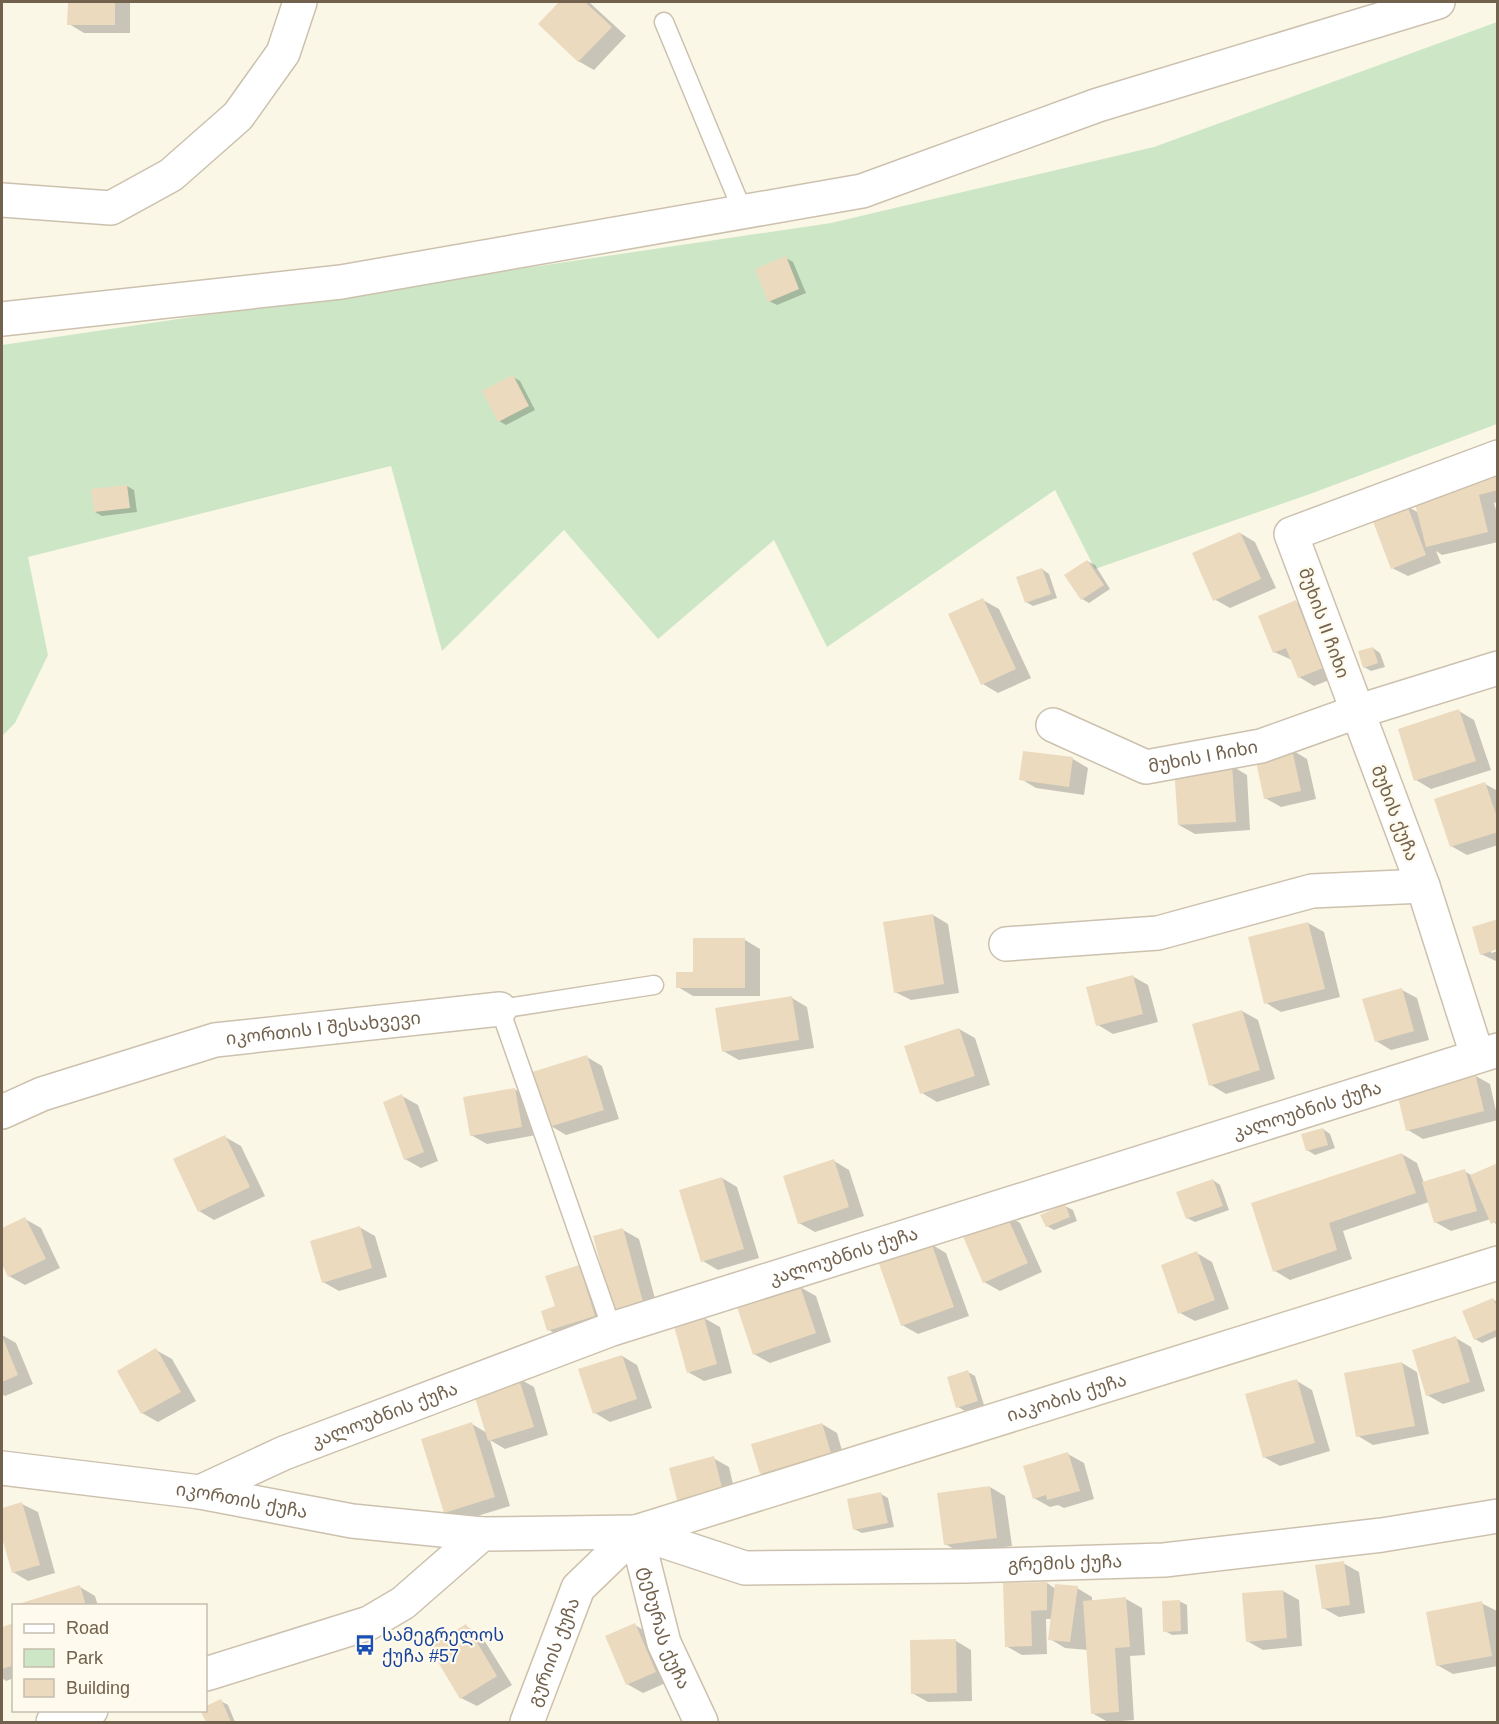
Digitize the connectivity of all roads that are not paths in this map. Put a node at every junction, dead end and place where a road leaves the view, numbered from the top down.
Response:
1 (300, 2) edge
2 (1438, 2) edge
3 (664, 22) dead end
4 (3, 196) edge
5 (743, 212) junction
6 (2, 319) edge
7 (1497, 456) edge
8 (1497, 668) edge
9 (1356, 712) junction
10 (1053, 725) dead end
11 (1423, 886) junction
12 (1006, 944) dead end
13 (654, 985) dead end
14 (500, 1009) junction
15 (1487, 1052) edge
16 (2, 1112) edge
17 (1497, 1263) edge
18 (612, 1329) junction
19 (2, 1468) edge
20 (200, 1492) junction
21 (1497, 1516) edge
22 (636, 1532) junction
23 (482, 1534) junction
24 (207, 1674) edge
25 (85, 1712) edge
26 (53, 1722) edge
27 (527, 1722) edge
28 (701, 1722) edge

1 - 4 street
2 - 5 street
3 - 5 lane
5 - 6 street
7 - 9 street, მუხის II ჩიხი
8 - 9 street
9 - 10 street, მუხის I ჩიხი
9 - 11 street, მუხის ქუჩა
11 - 12 street
11 - 15 street, მუხის ქუჩა
13 - 14 lane, იკორთის I შესახვევი
14 - 16 street, იკორთის I შესახვევი
14 - 18 lane
15 - 18 street, კალოუბნის ქუჩა
17 - 22 street, იაკობის ქუჩა
18 - 20 street, კალოუბნის ქუჩა
19 - 20 street, იკორთის ქუჩა
20 - 23 street, იკორთის ქუჩა
21 - 22 street, გრემის ქუჩა
22 - 23 street, იკორთის ქუჩა
22 - 27 street, გურიის ქუჩა
22 - 28 street, ტეხურას ქუჩა
23 - 24 street
25 - 26 street

